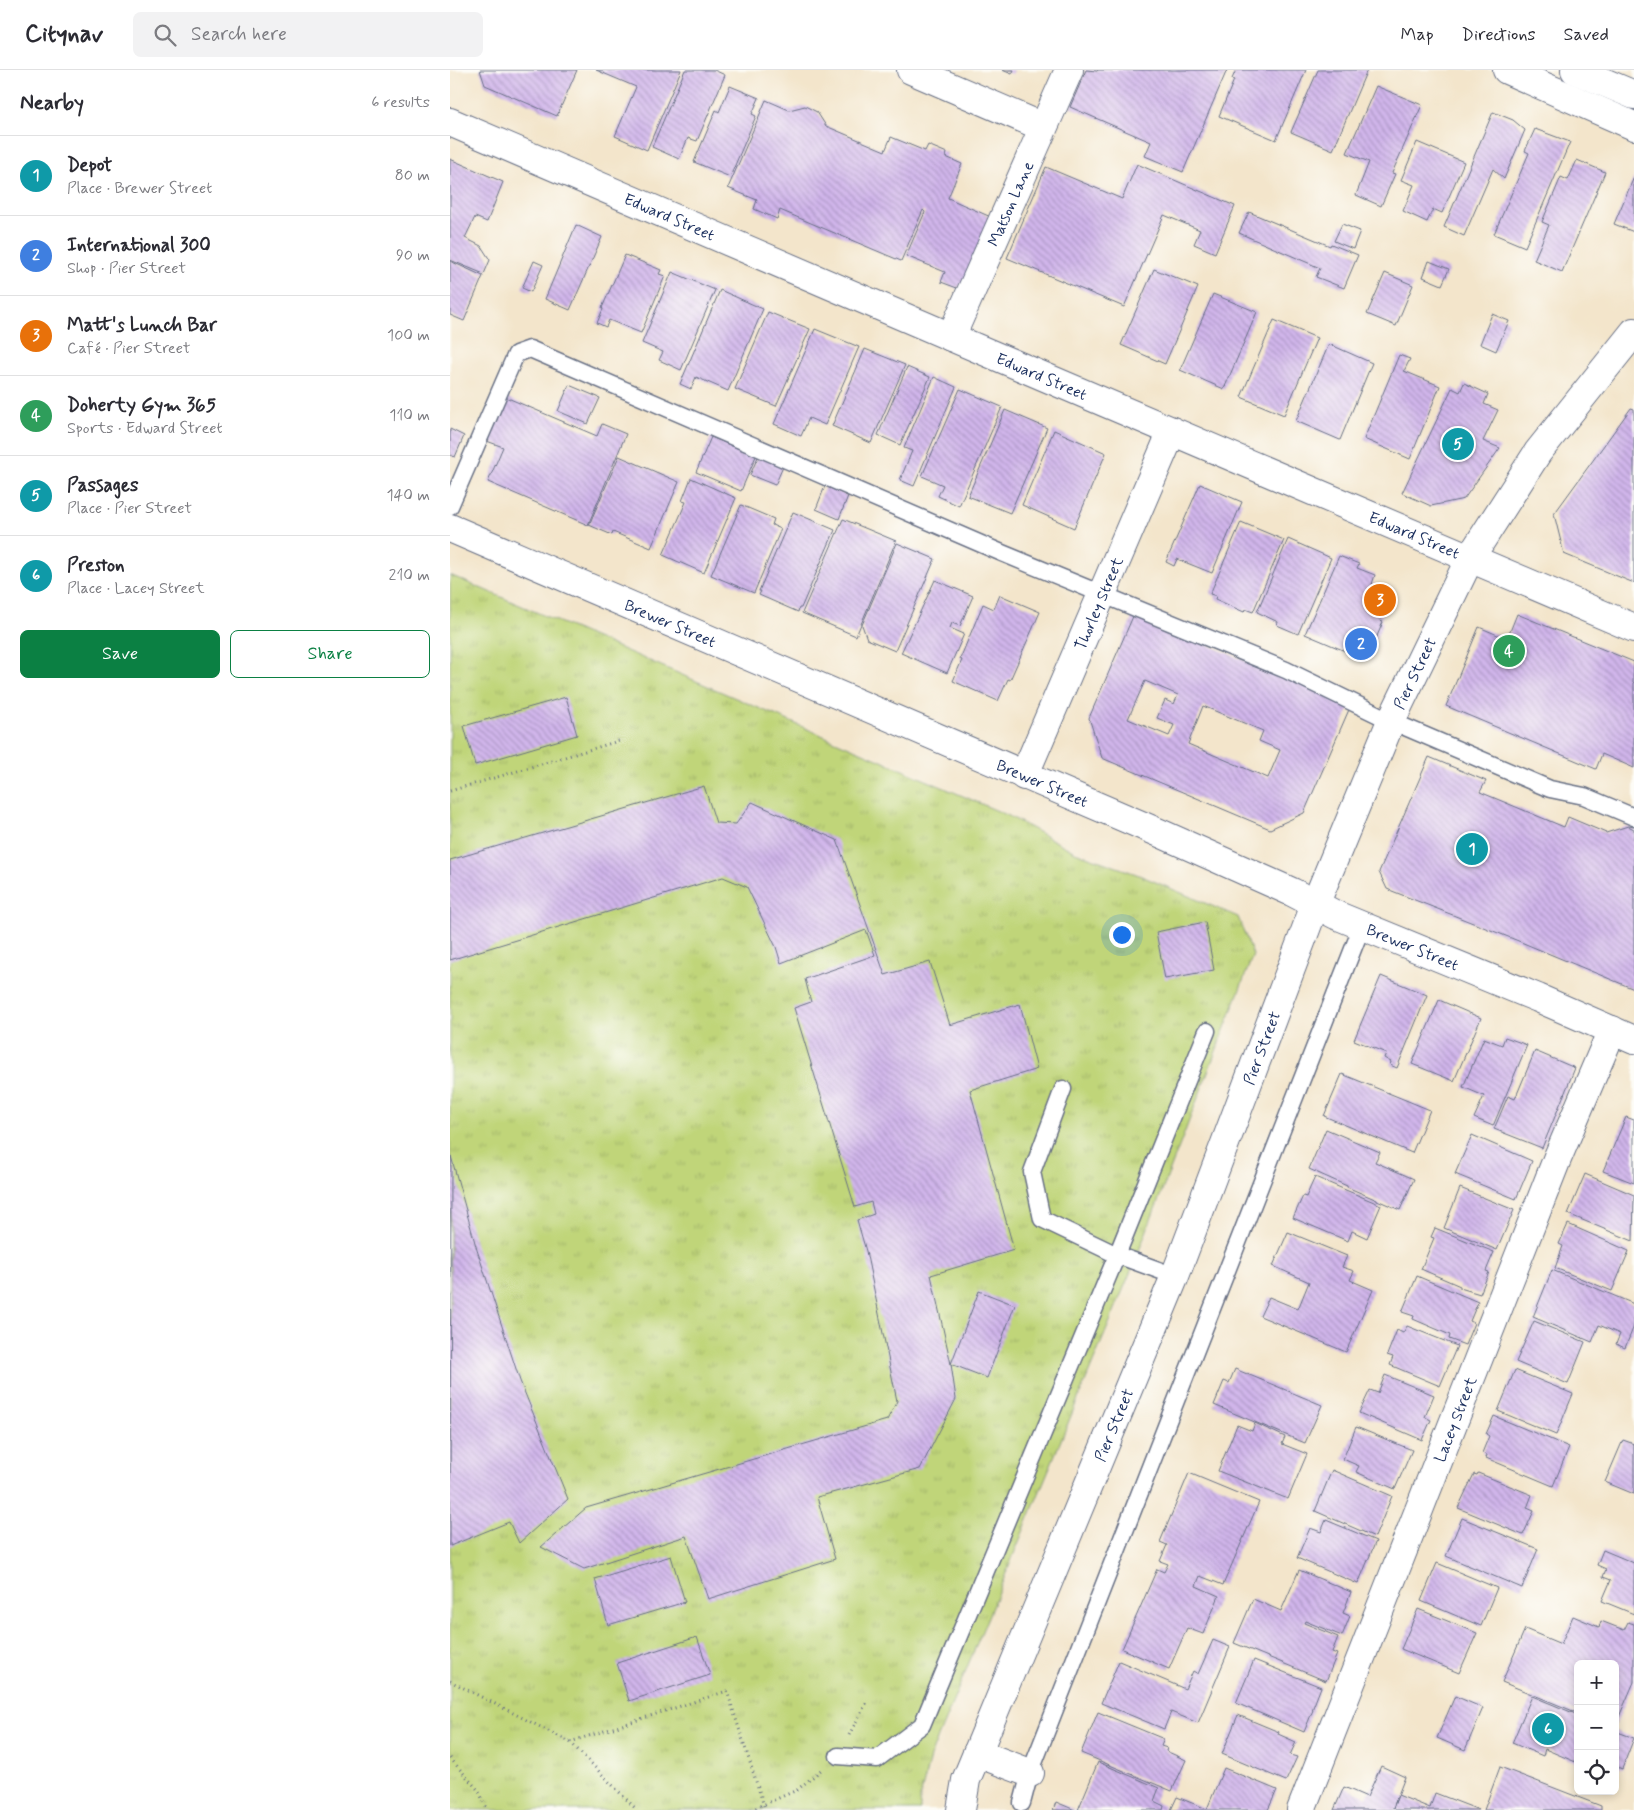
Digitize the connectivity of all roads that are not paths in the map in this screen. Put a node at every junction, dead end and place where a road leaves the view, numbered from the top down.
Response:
1 (911, 70) edge
2 (1069, 70) edge
3 (1507, 70) edge
4 (1575, 70) edge
5 (1634, 95) edge
6 (450, 122) edge
7 (1634, 126) edge
8 (1044, 127) junction
9 (1634, 332) edge
10 (952, 338) junction
11 (1172, 432) junction
12 (450, 506) edge
13 (450, 528) edge
14 (1470, 558) junction
15 (1102, 595) junction
16 (1634, 628) edge
17 (1392, 721) junction
18 (1024, 776) junction
19 (1634, 817) edge
20 (1315, 905) junction
21 (1362, 926) junction
22 (1207, 1031) dead end
23 (1623, 1035) edge
24 (1063, 1089) dead end
25 (1117, 1255) junction
26 (1175, 1276) junction
27 (977, 1753) junction
28 (838, 1756) dead end
29 (1030, 1772) junction
30 (1022, 1803) dead end
31 (962, 1807) edge
32 (1301, 1810) edge

1 - 8 street
2 - 8 street, Matson Lane
3 - 7 street
4 - 5 street
6 - 10 street, Edward Street
8 - 10 street, Matson Lane
9 - 14 street, Pier Street
10 - 11 street, Edward Street
11 - 14 street, Edward Street
11 - 15 street, Thorley Street
12 - 15 lane
13 - 18 street, Brewer Street
14 - 16 street, Edward Street
14 - 17 street, Pier Street
15 - 17 lane
15 - 18 street, Thorley Street
17 - 19 lane
17 - 20 street, Pier Street
18 - 20 street, Brewer Street
20 - 21 street, Brewer Street
20 - 26 street, Pier Street
21 - 23 street, Brewer Street
21 - 29 lane
22 - 25 lane
23 - 32 street, Lacey Street
24 - 25 lane
25 - 26 lane
25 - 28 lane
26 - 27 street, Pier Street
27 - 29 street
27 - 31 street, Pier Street
29 - 30 lane

